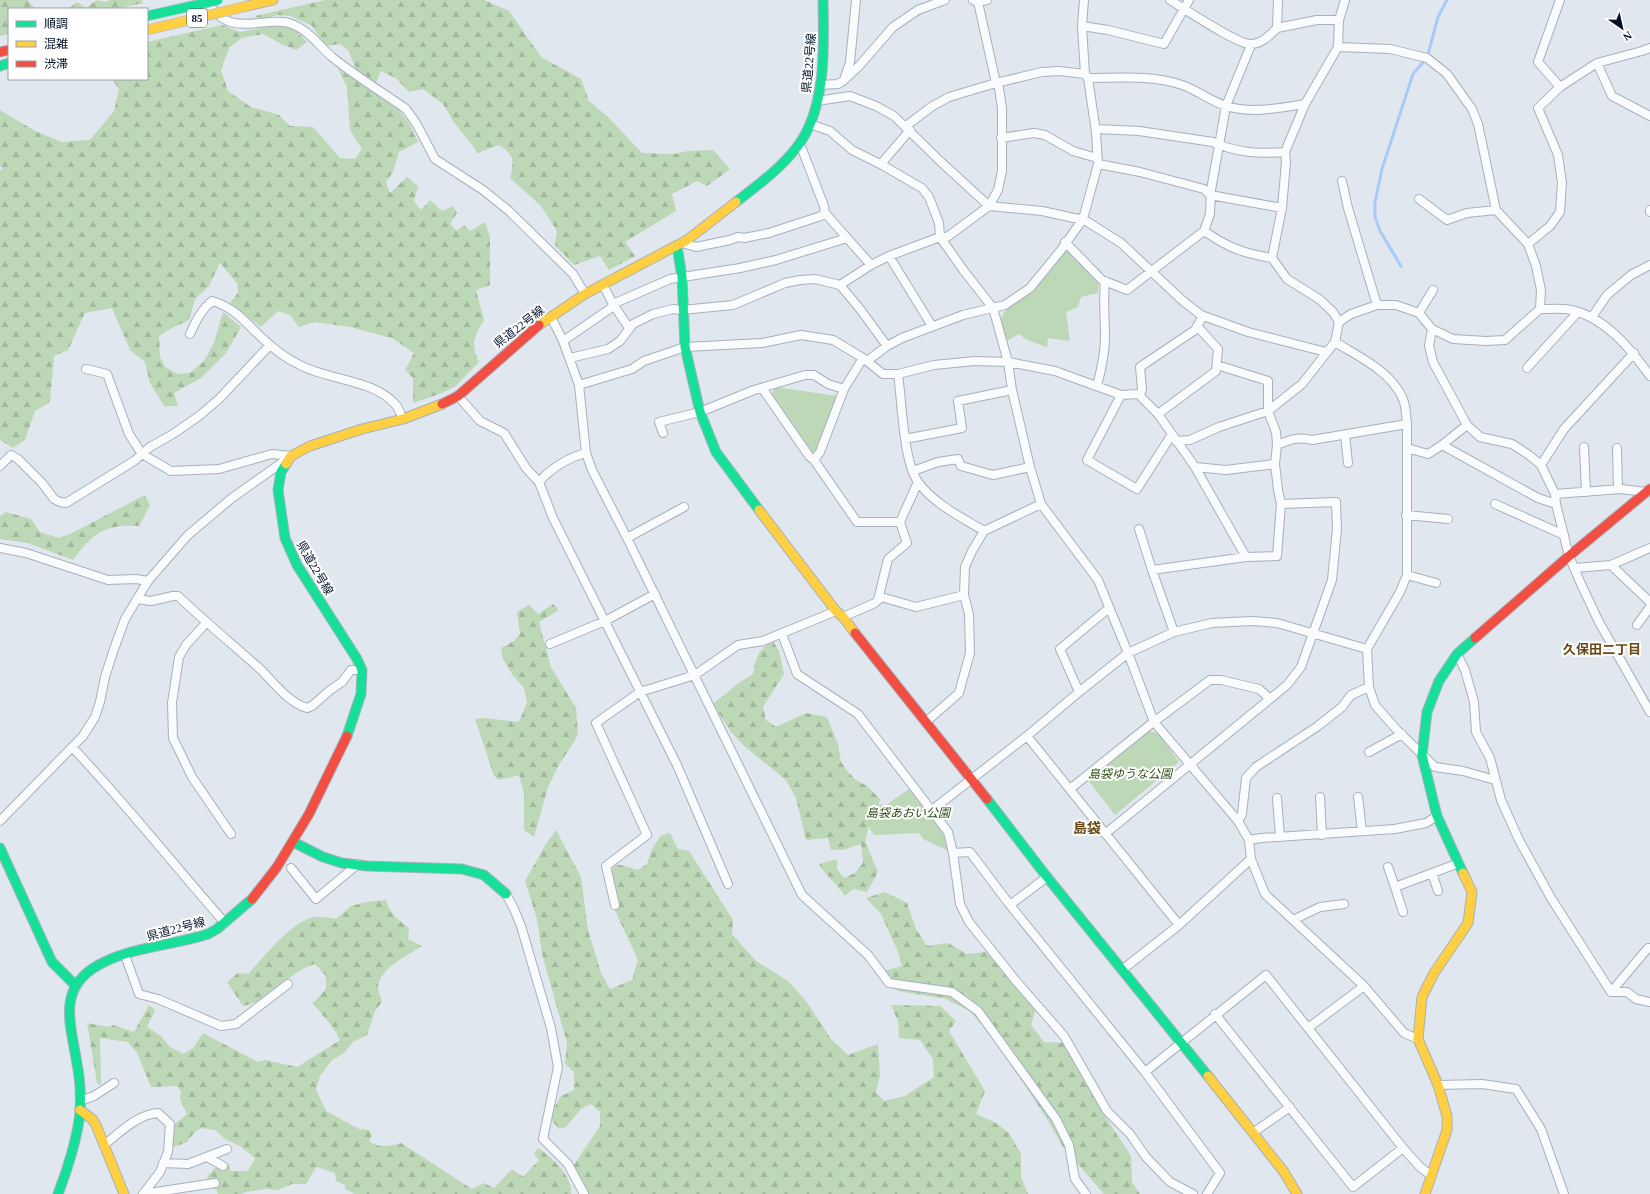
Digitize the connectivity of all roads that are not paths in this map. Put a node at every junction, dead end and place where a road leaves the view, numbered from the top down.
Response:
1 (206, 0) edge
2 (218, 0) edge
3 (273, 0) edge
4 (823, 0) edge
5 (856, 0) edge
6 (945, 0) edge
7 (987, 0) edge
8 (1084, 0) edge
9 (1170, 0) edge
10 (1189, 0) edge
11 (1278, 0) edge
12 (1345, 0) edge
13 (1560, 0) edge
14 (975, 1) edge
15 (1185, 9) junction
16 (148, 16) edge
17 (1339, 20) junction
18 (1082, 26) junction
19 (1277, 28) junction
20 (148, 30) edge
21 (1251, 45) junction
22 (1338, 47) junction
23 (1650, 48) edge
24 (1597, 63) junction
25 (1086, 76) junction
26 (843, 81) junction
27 (996, 83) junction
28 (820, 85) junction
29 (1560, 86) junction
30 (818, 101) junction
31 (1305, 104) junction
32 (1226, 106) junction
33 (1650, 116) edge
34 (810, 124) junction
35 (908, 128) junction
36 (1096, 130) junction
37 (1001, 138) junction
38 (1219, 145) junction
39 (798, 146) junction
40 (1285, 152) junction
41 (1097, 161) junction
42 (881, 164) junction
43 (1342, 181) dead end
44 (1210, 195) junction
45 (1418, 199) dead end
46 (989, 206) junction
47 (1282, 208) junction
48 (1496, 210) junction
49 (825, 213) junction
50 (1083, 219) junction
51 (1204, 231) junction
52 (940, 237) junction
53 (847, 238) junction
54 (1065, 242) junction
55 (680, 244) junction
56 (1528, 244) junction
57 (888, 256) junction
58 (1272, 258) junction
59 (871, 265) junction
60 (1650, 265) edge
61 (1150, 272) junction
62 (682, 277) junction
63 (1105, 281) junction
64 (603, 285) junction
65 (840, 285) junction
66 (1433, 290) dead end
67 (585, 294) junction
68 (613, 304) junction
69 (1377, 306) junction
70 (992, 308) junction
71 (1540, 309) junction
72 (682, 310) junction
73 (1419, 312) junction
74 (1578, 312) junction
75 (1203, 316) junction
76 (551, 317) junction
77 (1592, 317) junction
78 (1339, 322) junction
79 (932, 326) junction
80 (1197, 326) junction
81 (629, 328) junction
82 (1432, 329) junction
83 (190, 334) dead end
84 (563, 341) junction
85 (1335, 342) junction
86 (270, 346) junction
87 (887, 346) junction
88 (685, 348) junction
89 (1326, 352) junction
90 (1634, 353) junction
91 (570, 358) junction
92 (865, 360) junction
93 (1008, 362) junction
94 (1217, 364) junction
95 (1527, 368) dead end
96 (86, 369) dead end
97 (898, 374) junction
98 (1650, 376) edge
99 (579, 384) junction
100 (1097, 386) junction
101 (762, 388) junction
102 (844, 389) junction
103 (1012, 390) junction
104 (1121, 395) junction
105 (458, 396) junction
106 (1140, 396) junction
107 (1268, 411) junction
108 (700, 412) junction
109 (1158, 414) junction
110 (403, 419) junction
111 (1407, 424) junction
112 (1467, 425) junction
113 (664, 434) dead end
114 (1345, 434) junction
115 (1174, 437) junction
116 (905, 439) junction
117 (1277, 445) junction
118 (1442, 445) junction
119 (1584, 447) dead end
120 (1407, 448) junction
121 (1617, 448) dead end
122 (586, 453) junction
123 (142, 454) junction
124 (291, 456) junction
125 (814, 460) junction
126 (1348, 462) dead end
127 (1275, 464) junction
128 (0, 466) edge
129 (1541, 466) junction
130 (1030, 467) junction
131 (1195, 467) junction
132 (913, 471) junction
133 (539, 482) junction
134 (918, 482) junction
135 (1618, 490) junction
136 (1648, 491) edge
137 (1586, 492) junction
138 (1555, 494) junction
139 (1042, 504) junction
140 (1281, 504) junction
141 (1495, 504) dead end
142 (1556, 504) junction
143 (684, 507) dead end
144 (1406, 515) junction
145 (1448, 519) dead end
146 (900, 522) junction
147 (1139, 529) dead end
148 (984, 531) junction
149 (1564, 535) junction
150 (627, 538) junction
151 (0, 548) edge
152 (1650, 548) edge
153 (1569, 556) junction
154 (1246, 557) junction
155 (1611, 565) junction
156 (1575, 568) junction
157 (1152, 570) junction
158 (1407, 575) junction
159 (148, 581) junction
160 (1436, 583) dead end
161 (655, 594) junction
162 (964, 595) junction
163 (137, 599) junction
164 (878, 600) junction
165 (1650, 602) edge
166 (1109, 608) junction
167 (1649, 612) edge
168 (839, 614) junction
169 (606, 621) junction
170 (207, 622) junction
171 (1637, 625) dead end
172 (1174, 632) junction
173 (782, 634) junction
174 (1313, 634) junction
175 (550, 644) dead end
176 (1367, 649) junction
177 (1128, 653) junction
178 (1457, 654) junction
179 (362, 670) junction
180 (695, 675) junction
181 (1369, 687) junction
182 (640, 692) junction
183 (1079, 692) junction
184 (1270, 699) junction
185 (1650, 712) edge
186 (927, 721) junction
187 (1154, 722) junction
188 (1402, 734) junction
189 (1027, 736) junction
190 (72, 747) junction
191 (1370, 752) dead end
192 (1422, 755) junction
193 (1189, 764) junction
194 (972, 779) junction
195 (1495, 780) junction
196 (1070, 789) junction
197 (1320, 797) dead end
198 (1358, 797) dead end
199 (1277, 798) dead end
200 (932, 810) junction
201 (1437, 816) junction
202 (0, 821) edge
203 (1238, 822) junction
204 (1362, 831) junction
205 (231, 834) dead end
206 (1105, 834) junction
207 (1322, 835) junction
208 (1280, 837) junction
209 (1250, 840) junction
210 (293, 842) junction
211 (0, 848) edge
212 (953, 853) junction
213 (1251, 859) junction
214 (1459, 863) junction
215 (358, 864) junction
216 (1388, 867) dead end
217 (291, 868) dead end
218 (1432, 873) junction
219 (1047, 877) junction
220 (728, 884) dead end
221 (1395, 887) junction
222 (1438, 891) dead end
223 (506, 894) joint
224 (1010, 904) junction
225 (1344, 904) dead end
226 (615, 905) dead end
227 (1403, 912) dead end
228 (1293, 920) junction
229 (225, 924) junction
230 (1179, 925) junction
231 (1650, 948) edge
232 (125, 955) junction
233 (1122, 970) junction
234 (288, 984) dead end
235 (76, 986) junction
236 (1364, 986) junction
237 (1611, 992) junction
238 (1650, 1002) edge
239 (1215, 1014) junction
240 (1308, 1028) junction
241 (1418, 1039) junction
242 (1181, 1042) junction
243 (1145, 1072) junction
244 (114, 1083) dead end
245 (1438, 1085) junction
246 (80, 1105) junction
247 (1290, 1107) junction
248 (1254, 1132) junction
249 (104, 1145) junction
250 (1403, 1148) junction
251 (227, 1149) dead end
252 (207, 1156) junction
253 (163, 1163) junction
254 (223, 1166) dead end
255 (1432, 1176) junction
256 (215, 1183) dead end
257 (58, 1194) edge
258 (124, 1194) edge
259 (143, 1194) edge
260 (584, 1194) edge
261 (1086, 1194) edge
262 (1193, 1194) edge
263 (1207, 1194) edge
264 (1297, 1194) edge
265 (1425, 1194) edge
266 (1564, 1194) edge

1 - 67 street
2 - 16 street, 85, bridge
3 - 20 street, 85, bridge
4 - 28 street, 県道22号線
5 - 26 street
6 - 26 street
7 - 14 street
8 - 18 street
9 - 15 street
10 - 15 street
11 - 19 street
12 - 17 street
13 - 29 street
14 - 27 street
15 - 18 street
15 - 21 street
17 - 19 street
17 - 22 street
18 - 25 street
19 - 21 street
21 - 32 street
22 - 31 street
22 - 48 street
23 - 24 street
24 - 29 street
24 - 33 street
25 - 27 street
25 - 32 street
25 - 36 street
26 - 28 street
27 - 35 street
27 - 37 street
28 - 30 street, 県道22号線
29 - 56 street
30 - 34 street, 県道22号線
30 - 35 street
31 - 32 street
31 - 40 street
32 - 38 street
34 - 39 street, 県道22号線
34 - 42 street
35 - 42 street
35 - 46 street
36 - 38 street
36 - 41 street
37 - 41 street
37 - 46 street
38 - 40 street
38 - 44 street
39 - 49 street
39 - 55 street, 県道22号線
40 - 47 street
41 - 44 street
41 - 50 street
42 - 52 street
43 - 69 street
44 - 47 street
44 - 51 street
45 - 48 street
46 - 50 street
46 - 52 street
47 - 58 street
48 - 56 street
49 - 53 street
49 - 55 street
50 - 54 street
50 - 61 street
51 - 58 street
51 - 61 street
52 - 57 street
52 - 70 street
53 - 59 street
53 - 62 street
54 - 63 street
54 - 70 street
55 - 62 street
55 - 64 street, 県道22号線
56 - 71 street
57 - 59 street
57 - 79 street
58 - 78 street
59 - 65 street
60 - 77 street
61 - 63 street
61 - 75 street
62 - 68 street
62 - 72 street
63 - 100 street
64 - 67 street, 県道22号線
64 - 68 street
65 - 72 street
65 - 87 street
66 - 73 street
67 - 76 street, 県道22号線
68 - 81 street
68 - 84 street
69 - 73 street
69 - 78 street
70 - 79 street
70 - 93 street
71 - 74 street
71 - 82 street
72 - 81 street
72 - 88 street
73 - 82 street
74 - 77 street
74 - 95 street
75 - 80 street
75 - 89 street
76 - 84 street
76 - 105 street, 県道22号線
77 - 90 street
78 - 85 street
79 - 87 street
80 - 94 street
80 - 106 street
81 - 91 street
82 - 112 street
83 - 86 street
84 - 91 street
85 - 89 street
85 - 111 street
86 - 110 street
86 - 123 street
87 - 92 street
88 - 92 street
88 - 99 street
88 - 108 street
89 - 107 street
90 - 98 street
90 - 129 street
91 - 99 street
92 - 97 street
92 - 102 street
93 - 97 street
93 - 100 street
93 - 103 street
94 - 107 street
94 - 109 street
96 - 123 street
97 - 116 street
99 - 122 street
100 - 104 street
101 - 102 street
101 - 108 street
101 - 125 street
102 - 125 street
103 - 116 street
103 - 130 street
104 - 106 street
104 - 115 street
105 - 110 street, 県道22号線
105 - 133 street
106 - 109 street
107 - 115 street
107 - 117 street
108 - 113 street
108 - 168 street
109 - 115 street
110 - 124 street, 県道22号線
111 - 114 street
111 - 120 street
112 - 118 street
112 - 129 street
114 - 117 street
114 - 126 street
115 - 131 street
116 - 132 street
117 - 127 street
118 - 120 street
118 - 142 street
119 - 137 street
120 - 144 street
121 - 135 street
122 - 133 street
122 - 150 street
123 - 124 street
123 - 128 street
124 - 159 street
124 - 179 street, 県道22号線
125 - 146 street
127 - 131 street
127 - 140 street
129 - 138 street
130 - 132 street
130 - 139 street
131 - 154 street
132 - 134 street
133 - 169 street
134 - 146 street
134 - 148 street
135 - 136 street
135 - 137 street
136 - 153 street
137 - 138 street
138 - 142 street
139 - 148 street
139 - 166 street
140 - 154 street
140 - 174 street
141 - 149 street
142 - 149 street
143 - 150 street
144 - 145 street
144 - 158 street
146 - 164 street
147 - 157 street
148 - 162 street
149 - 153 street
150 - 161 street
151 - 159 street
152 - 155 street
153 - 156 street
153 - 178 street
154 - 157 street
155 - 156 street
155 - 165 street
156 - 185 street
157 - 172 street
158 - 160 street
158 - 176 street
159 - 163 street
161 - 169 street
161 - 180 street
162 - 164 street
162 - 186 street
163 - 170 street
163 - 190 street
164 - 168 street
166 - 177 street
166 - 183 street
167 - 171 street
168 - 173 street
168 - 186 street
169 - 175 street
169 - 182 street
170 - 179 street
170 - 205 street
172 - 174 street
172 - 177 street
173 - 180 street
173 - 200 street
174 - 176 street
174 - 184 street
176 - 181 street
177 - 183 street
177 - 187 street
178 - 192 street
178 - 195 street
179 - 210 street, 県道22号線
180 - 182 street
180 - 261 street
181 - 188 street
181 - 203 street
182 - 220 street
182 - 226 street
183 - 189 street
184 - 187 street
184 - 193 street
186 - 194 street
187 - 193 street
187 - 196 street
188 - 191 street
188 - 192 street
189 - 194 street
189 - 196 street
190 - 202 street
190 - 229 street
192 - 195 street
192 - 201 street
193 - 203 street
193 - 206 street
194 - 200 street
194 - 219 street
195 - 237 street
196 - 206 street
197 - 207 street
198 - 204 street
199 - 208 street
200 - 212 street
201 - 204 street
201 - 214 street
203 - 209 street
204 - 207 street
206 - 230 street
207 - 208 street
208 - 209 street
209 - 213 street
210 - 215 street
210 - 229 street, 県道22号線
211 - 235 street
212 - 224 street
212 - 262 street
213 - 228 street
213 - 230 street
214 - 218 street
214 - 241 street
215 - 217 street
215 - 223 street
216 - 221 street
218 - 221 street
218 - 222 street
219 - 224 street
219 - 233 street
221 - 227 street
223 - 260 street
224 - 243 street
225 - 228 street
228 - 236 street
229 - 232 street, 県道22号線
230 - 233 street
231 - 237 street
232 - 234 street
232 - 235 street, 県道22号線
233 - 242 street
235 - 246 street, 県道22号線
236 - 240 street
236 - 241 street
237 - 238 street
239 - 240 street
239 - 242 street
239 - 247 street
240 - 250 street
241 - 245 street
242 - 243 street
242 - 248 street
243 - 263 street
244 - 246 street
245 - 255 street
245 - 266 street
246 - 249 street
246 - 257 street, 県道22号線
247 - 248 street
247 - 250 street
248 - 264 street
249 - 253 street
249 - 258 street
250 - 255 street
251 - 252 street
252 - 253 street
252 - 254 street
253 - 259 street
255 - 265 street
256 - 259 street

